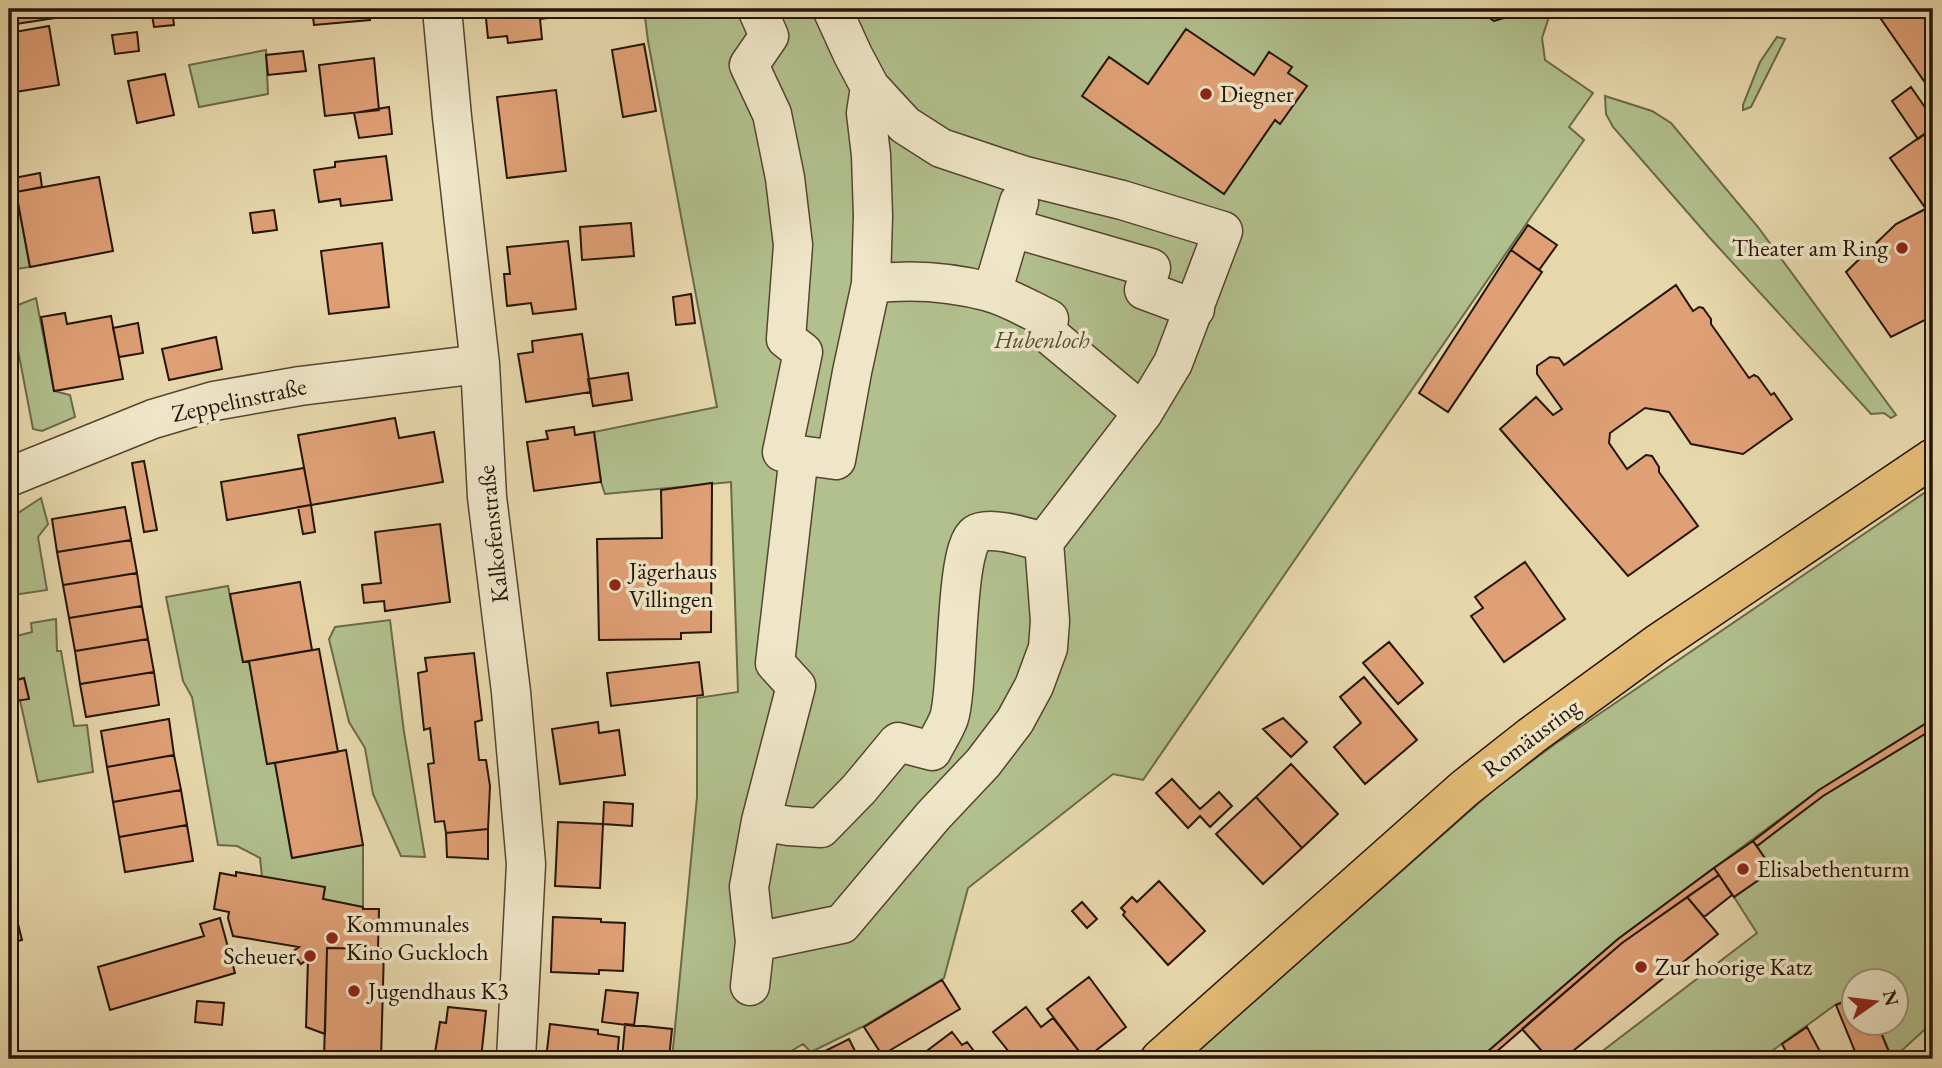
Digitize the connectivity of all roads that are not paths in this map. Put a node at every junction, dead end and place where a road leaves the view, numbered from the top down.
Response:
1 (443, 9) edge
2 (757, 9) edge
3 (832, 9) edge
4 (870, 87) junction
5 (1025, 176) junction
6 (1013, 228) junction
7 (871, 284) junction
8 (992, 293) junction
9 (1195, 309) junction
10 (480, 364) junction
11 (1143, 413) junction
12 (799, 456) junction
13 (1933, 458) edge
14 (10, 467) edge
15 (1044, 542) junction
16 (761, 821) junction
17 (755, 942) junction
18 (750, 986) dead end
19 (516, 1059) edge
20 (1160, 1059) edge

1 - 10 street, Kalkofenstraße
2 - 12 street
3 - 4 street
4 - 5 street
4 - 7 street
5 - 6 street
5 - 9 street
6 - 8 street
6 - 9 street
7 - 8 street
7 - 12 street
8 - 11 street
9 - 11 street
10 - 14 street, Zeppelinstraße
10 - 19 street, Kalkofenstraße
11 - 15 street
12 - 16 street
13 - 20 main road, Romäusring
15 - 16 street
15 - 17 street
16 - 17 street
17 - 18 street

